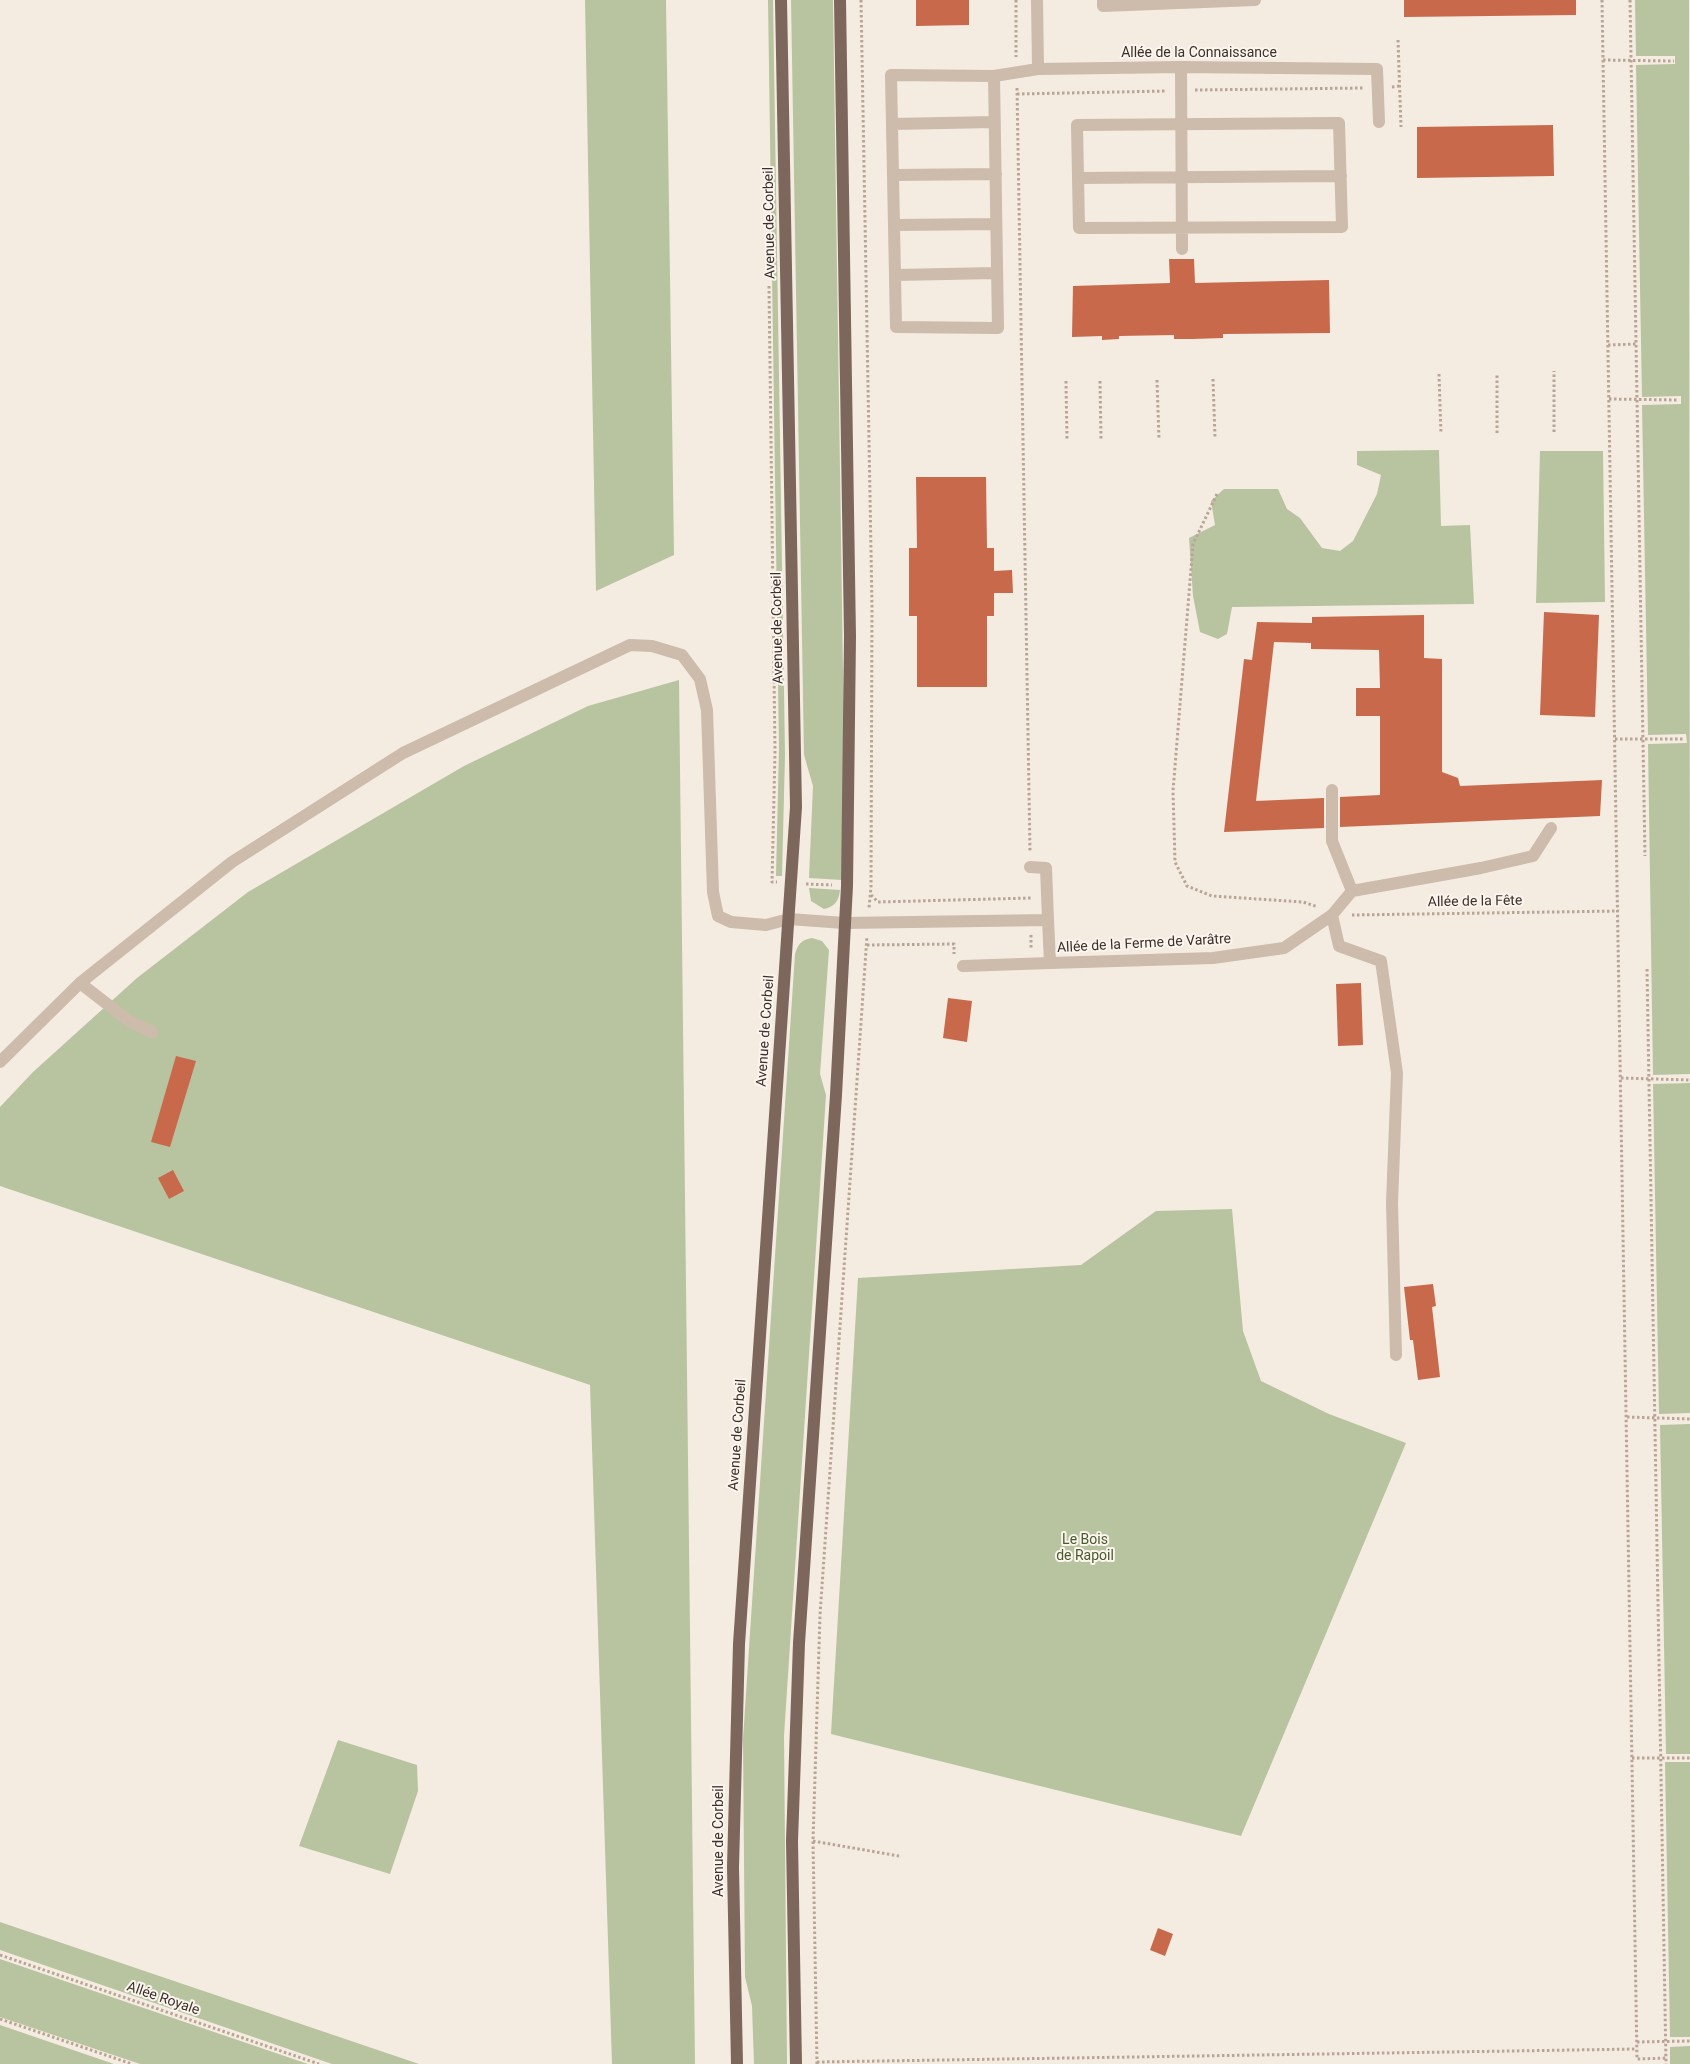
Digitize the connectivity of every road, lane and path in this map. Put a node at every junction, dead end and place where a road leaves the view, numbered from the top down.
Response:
1 (781, 0) edge
2 (840, 0) edge
3 (861, 0) edge
4 (1016, 0) edge
5 (1037, 0) edge
6 (1103, 0) edge
7 (1255, 0) edge
8 (1602, 0) edge
9 (1630, 0) edge
10 (1398, 40) dead end
11 (1603, 60) junction
12 (1632, 60) junction
13 (1674, 61) dead end
14 (1181, 67) junction
15 (1038, 69) junction
16 (1016, 72) junction
17 (994, 76) junction
18 (1400, 86) junction
19 (1378, 87) junction
20 (1182, 90) junction
21 (1017, 94) junction
22 (994, 122) junction
23 (1379, 122) dead end
24 (892, 124) junction
25 (1182, 124) junction
26 (1401, 127) dead end
27 (996, 174) junction
28 (893, 175) junction
29 (1182, 176) junction
30 (1341, 176) junction
31 (1078, 178) junction
32 (996, 224) junction
33 (894, 225) junction
34 (1182, 228) junction
35 (1182, 249) dead end
36 (997, 274) junction
37 (895, 275) junction
38 (769, 277) dead end
39 (1636, 344) junction
40 (1608, 345) junction
41 (1554, 371) dead end
42 (1497, 373) dead end
43 (1439, 374) dead end
44 (1213, 379) dead end
45 (1100, 380) dead end
46 (1157, 380) dead end
47 (1066, 381) dead end
48 (1609, 399) junction
49 (1637, 400) junction
50 (1679, 400) dead end
51 (1554, 432) dead end
52 (1497, 433) dead end
53 (1441, 434) dead end
54 (1159, 438) dead end
55 (1215, 438) dead end
56 (1067, 440) dead end
57 (1101, 440) dead end
58 (1217, 494) dead end
59 (1615, 739) junction
60 (1643, 739) junction
61 (1685, 739) dead end
62 (1332, 790) dead end
63 (1551, 828) dead end
64 (1645, 856) dead end
65 (1030, 868) junction
66 (792, 883) junction
67 (847, 886) junction
68 (871, 887) junction
69 (1352, 891) junction
70 (1031, 898) junction
71 (1619, 911) junction
72 (1332, 915) junction
73 (789, 919) junction
74 (1031, 920) junction
75 (1048, 920) junction
76 (844, 923) junction
77 (1050, 963) junction
78 (1031, 965) junction
79 (963, 966) joint
80 (1647, 969) dead end
81 (80, 983) junction
82 (152, 1032) dead end
83 (0, 1062) edge
84 (1621, 1078) junction
85 (1649, 1079) junction
86 (1690, 1080) edge
87 (1396, 1355) dead end
88 (1627, 1417) junction
89 (1655, 1418) junction
90 (1690, 1419) edge
91 (1632, 1758) junction
92 (1661, 1758) junction
93 (1690, 1758) edge
94 (813, 1842) junction
95 (899, 1856) dead end
96 (0, 1955) edge
97 (0, 2020) edge
98 (1666, 2041) junction
99 (1690, 2041) edge
100 (1637, 2042) junction
101 (1637, 2049) junction
102 (1666, 2058) junction
103 (817, 2063) edge
104 (132, 2064) edge
105 (319, 2064) edge
106 (737, 2064) edge
107 (796, 2064) edge
108 (1666, 2064) edge

1 - 66 main road, Avenue de Corbeil
2 - 67 main road
3 - 68 path
4 - 16 path
5 - 15 street
6 - 7 street
8 - 11 path
9 - 12 path
10 - 18 path
11 - 12 path
11 - 40 path
12 - 13 path
12 - 39 path
14 - 15 street, Allée de la Connaissance
14 - 19 street, Allée de la Connaissance
14 - 20 street
15 - 16 street, Allée de la Connaissance
16 - 17 street, Allée de la Connaissance
16 - 21 path
17 - 22 street
17 - 24 street, Allée de la Connaissance
18 - 19 path
18 - 26 path
19 - 20 path
19 - 23 street, Allée de la Connaissance
20 - 21 path
20 - 25 street
21 - 65 path
22 - 24 street
22 - 27 street
24 - 28 street
25 - 29 street
25 - 30 street
25 - 31 street
27 - 28 street
27 - 32 street
28 - 33 street
29 - 30 street
29 - 31 street
29 - 34 street
30 - 34 street
31 - 34 street
32 - 33 street
32 - 36 street
33 - 37 street
34 - 35 street
36 - 37 street
36 - 37 street
38 - 66 path
39 - 40 path
39 - 49 path
40 - 48 path
41 - 51 path
42 - 52 path
43 - 53 path
44 - 55 path
45 - 57 path
46 - 54 path
47 - 56 path
48 - 49 path
48 - 59 path
49 - 50 path
49 - 60 path
58 - 72 path
59 - 60 path
59 - 71 path
60 - 61 path
60 - 64 path
62 - 69 street
63 - 69 street
65 - 70 path
65 - 75 street, Allée de la Ferme de Varâtre
66 - 67 path
66 - 73 main road, Avenue de Corbeil
67 - 68 path
67 - 76 main road
68 - 70 path
69 - 72 street, Allée de la Ferme de Varâtre
70 - 74 path
71 - 72 path, Allée de la Fête
71 - 84 path
72 - 77 street, Allée de la Ferme de Varâtre
72 - 87 street
73 - 76 street
73 - 81 street
73 - 106 main road, Avenue de Corbeil
74 - 75 street
74 - 76 street
74 - 78 path
75 - 77 street, Allée de la Ferme de Varâtre
76 - 107 main road
77 - 78 street
78 - 79 street
79 - 94 path
80 - 85 path
81 - 82 street
81 - 83 street
84 - 85 path
84 - 88 path
85 - 86 path
85 - 89 path
88 - 89 path
88 - 91 path
89 - 90 path
89 - 92 path
91 - 92 path
91 - 100 path
92 - 93 path
92 - 98 path
94 - 95 path
94 - 103 path
96 - 105 path, Allée Royale
97 - 104 path
98 - 99 path
98 - 100 path
98 - 102 path
100 - 101 path
101 - 102 path
101 - 103 path
102 - 108 path

